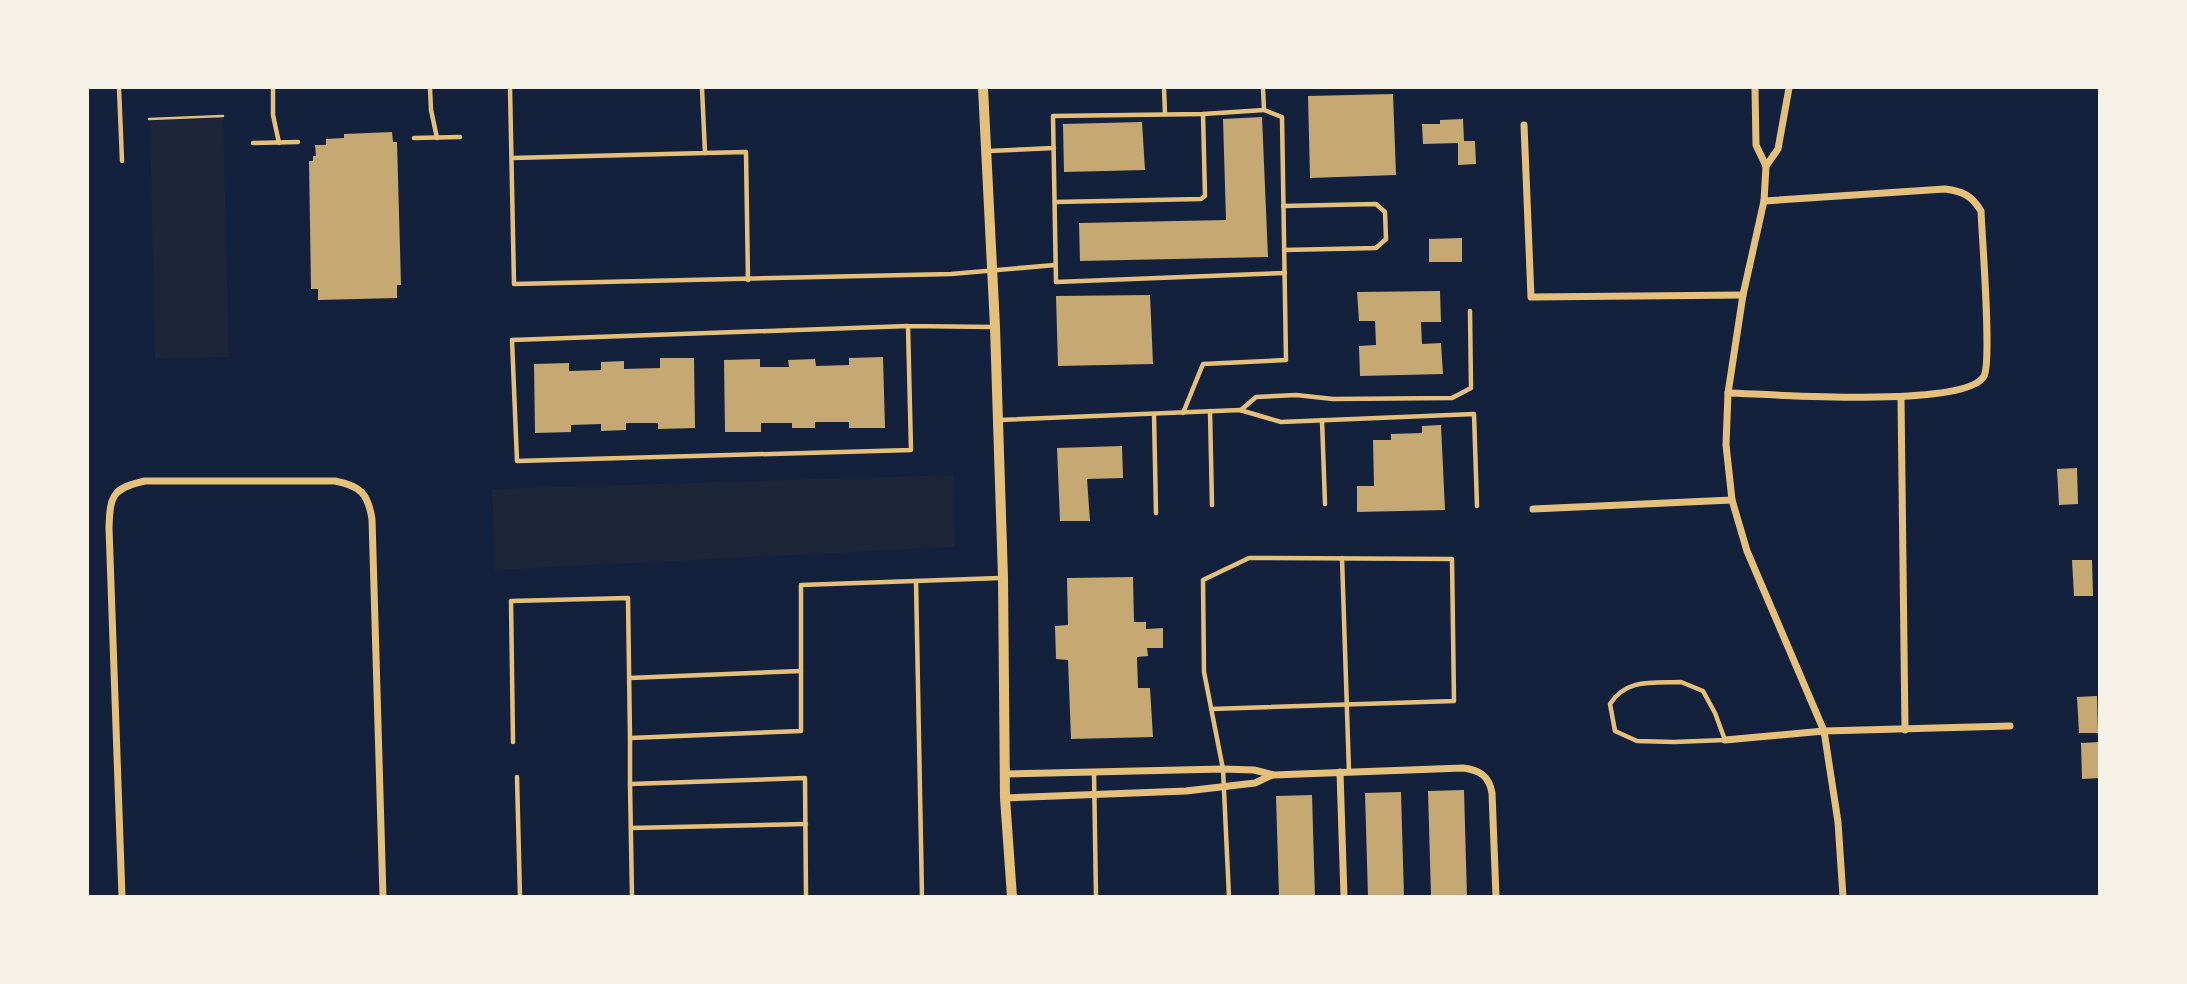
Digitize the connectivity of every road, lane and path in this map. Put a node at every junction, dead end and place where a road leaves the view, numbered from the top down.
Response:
1 (119, 88) edge
2 (273, 88) edge
3 (430, 88) edge
4 (510, 88) edge
5 (702, 88) edge
6 (983, 88) edge
7 (1164, 88) edge
8 (1263, 88) edge
9 (1755, 88) edge
10 (1789, 88) edge
11 (1264, 110) junction
12 (1165, 114) junction
13 (1203, 114) junction
14 (223, 116) dead end
15 (149, 119) dead end
16 (1524, 125) dead end
17 (460, 137) dead end
18 (414, 138) dead end
19 (437, 138) junction
20 (298, 142) dead end
21 (253, 143) dead end
22 (279, 143) junction
23 (1054, 148) junction
24 (987, 151) junction
25 (705, 152) junction
26 (512, 158) junction
27 (122, 161) dead end
28 (1766, 166) junction
29 (1764, 201) junction
30 (1055, 202) junction
31 (1283, 206) junction
32 (1284, 250) junction
33 (1055, 265) junction
34 (992, 269) junction
35 (1284, 273) junction
36 (748, 280) junction
37 (1742, 295) junction
38 (1470, 311) dead end
39 (908, 326) junction
40 (995, 327) junction
41 (1728, 393) junction
42 (1901, 398) junction
43 (1240, 410) junction
44 (1210, 411) junction
45 (1183, 413) junction
46 (1154, 414) junction
47 (998, 421) junction
48 (1322, 421) junction
49 (1732, 500) junction
50 (1325, 504) dead end
51 (1212, 505) dead end
52 (1477, 506) dead end
53 (1533, 509) dead end
54 (1156, 513) dead end
55 (1342, 558) junction
56 (1003, 578) junction
57 (916, 581) junction
58 (801, 671) junction
59 (629, 678) junction
60 (1346, 704) junction
61 (1211, 709) junction
62 (2010, 726) dead end
63 (1905, 730) junction
64 (1824, 731) junction
65 (630, 738) junction
66 (1725, 740) junction
67 (513, 742) dead end
68 (1223, 769) junction
69 (1094, 772) junction
70 (1344, 772) junction
71 (1004, 774) junction
72 (1273, 775) junction
73 (517, 777) dead end
74 (630, 784) junction
75 (1225, 788) junction
76 (1094, 794) junction
77 (1005, 798) junction
78 (806, 824) junction
79 (631, 828) junction
80 (122, 897) edge
81 (383, 897) edge
82 (520, 897) edge
83 (632, 897) edge
84 (806, 897) edge
85 (922, 897) edge
86 (1012, 897) edge
87 (1096, 897) edge
88 (1229, 897) edge
89 (1344, 897) edge
90 (1496, 897) edge
91 (1843, 897) edge

1 - 27 lane
2 - 22 lane
3 - 19 lane
4 - 26 lane
5 - 25 lane
6 - 24 main road
7 - 12 lane
8 - 11 lane
9 - 28 street
10 - 28 street
11 - 13 lane
11 - 31 lane
12 - 13 lane
12 - 23 lane
13 - 30 lane
14 - 15 path
16 - 37 street
17 - 19 lane
18 - 19 lane
20 - 22 lane
21 - 22 lane
23 - 24 lane
23 - 30 lane
24 - 34 main road
25 - 26 lane
25 - 36 lane
26 - 36 lane
28 - 29 street
29 - 37 street
29 - 42 street
30 - 33 lane
31 - 32 lane
31 - 32 lane
32 - 35 lane
33 - 34 lane
33 - 35 lane
34 - 36 lane
34 - 40 main road
35 - 45 lane
37 - 41 street
38 - 43 lane
39 - 39 lane
39 - 40 lane
40 - 47 main road
41 - 42 street
41 - 49 street
42 - 63 street
43 - 44 lane
43 - 48 lane
44 - 45 lane
44 - 51 lane
45 - 46 lane
46 - 47 lane
46 - 54 lane
47 - 56 main road
48 - 50 lane
48 - 52 lane
49 - 53 street
49 - 64 street
55 - 60 lane
55 - 60 lane
55 - 61 lane
56 - 57 lane
56 - 71 main road
57 - 58 lane
57 - 85 lane
58 - 59 lane
58 - 65 lane
59 - 65 lane
59 - 67 lane
60 - 61 lane
60 - 70 lane
61 - 68 lane
62 - 63 street
63 - 64 street
64 - 66 street
64 - 91 street
65 - 74 lane
66 - 66 lane
68 - 69 street
68 - 72 street
68 - 75 lane
69 - 71 street
69 - 76 lane
70 - 72 street
70 - 89 street
70 - 90 street
71 - 77 main road
72 - 75 street
73 - 82 lane
74 - 78 lane
74 - 79 lane
75 - 76 street
75 - 88 lane
76 - 77 street
76 - 87 lane
77 - 86 main road
78 - 79 lane
78 - 84 lane
79 - 83 lane
80 - 81 street

